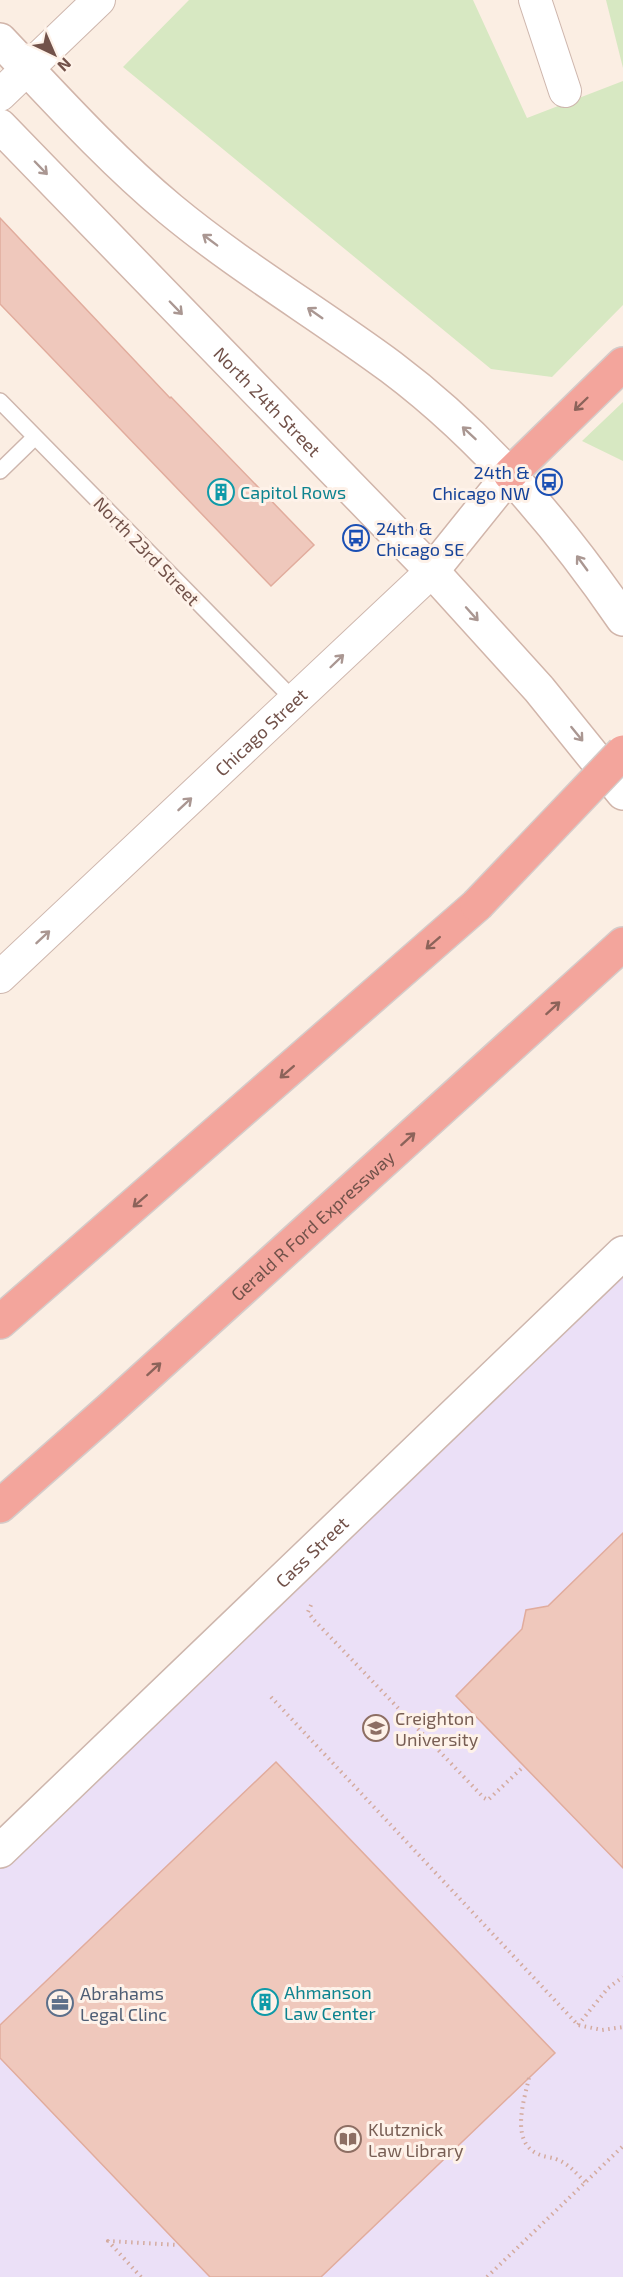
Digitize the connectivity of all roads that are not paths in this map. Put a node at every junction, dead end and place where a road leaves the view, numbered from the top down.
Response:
1 (99, 0) edge
2 (535, 0) edge
3 (0, 40) edge
4 (28, 69) junction
5 (565, 91) dead end
6 (0, 95) edge
7 (0, 126) edge
8 (623, 364) edge
9 (0, 401) edge
10 (35, 437) junction
11 (0, 471) edge
12 (510, 474) junction
13 (432, 571) junction
14 (623, 619) edge
15 (295, 701) junction
16 (623, 752) edge
17 (623, 781) edge
18 (623, 792) edge
19 (477, 905) junction
20 (623, 944) edge
21 (0, 976) edge
22 (623, 1253) edge
23 (0, 1322) edge
24 (111, 1408) junction
25 (0, 1506) edge
26 (0, 1519) edge
27 (0, 1851) edge

1 - 4 street
2 - 5 street
3 - 4 main road
4 - 6 street
12 -> 4 main road
7 -> 13 main road, North 24th Street
8 -> 12 highway
9 - 10 lane, North 23rd Street
10 - 11 lane
10 - 15 lane, North 23rd Street
12 - 13 main road, Chicago Street
14 -> 12 main road
15 -> 13 street, Chicago Street
13 -> 18 main road, North 24th Street
21 -> 15 street, Chicago Street
16 - 19 highway, bridge
17 - 19 highway, bridge
19 -> 23 highway
24 -> 20 highway, Gerald R Ford Expressway
22 - 27 main road, Cass Street
24 - 25 highway, Gerald R Ford Expressway
24 - 26 highway

